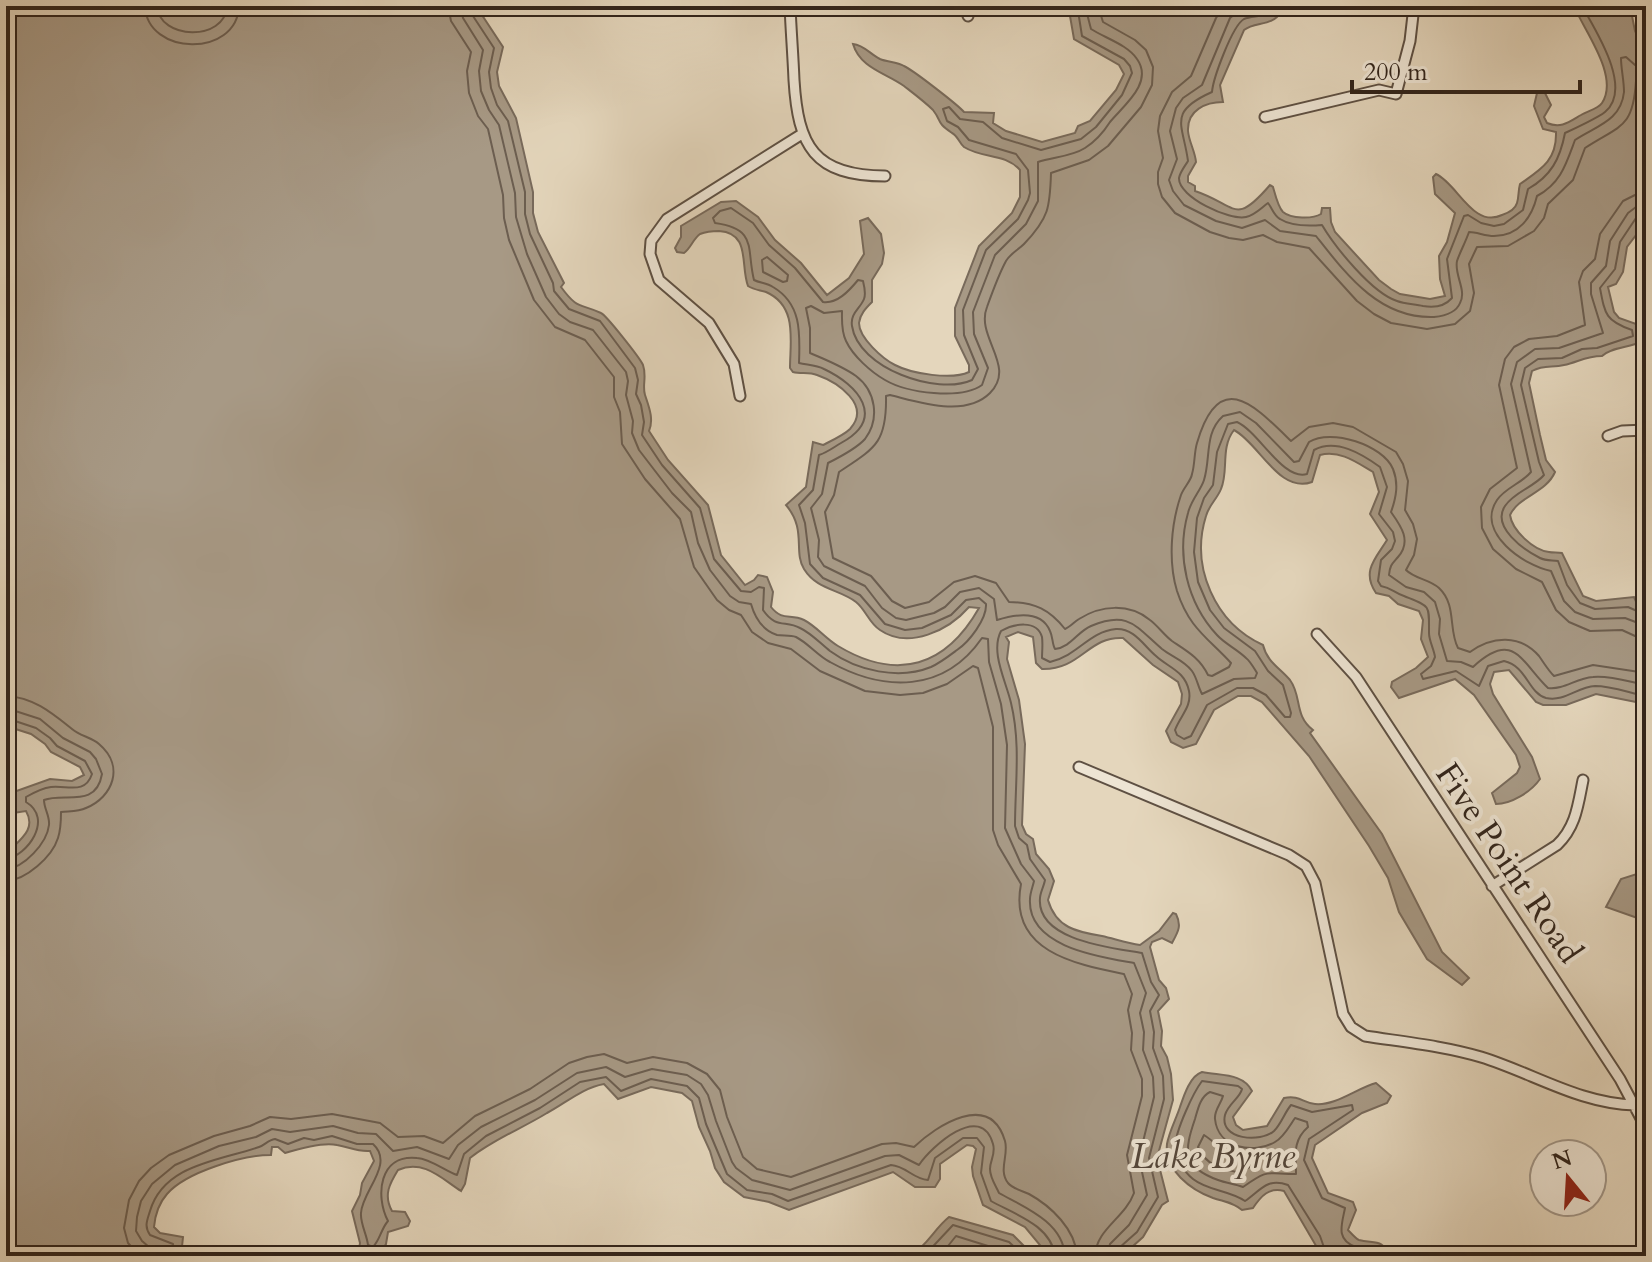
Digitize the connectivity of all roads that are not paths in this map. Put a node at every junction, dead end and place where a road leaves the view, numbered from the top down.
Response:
1 (790, 6) edge
2 (1414, 6) edge
3 (1265, 117) dead end
4 (802, 134) junction
5 (885, 176) dead end
6 (740, 396) dead end
7 (1646, 430) edge
8 (1608, 436) dead end
9 (1317, 634) dead end
10 (1079, 767) dead end
11 (1583, 780) dead end
12 (1492, 886) junction
13 (1635, 1105) junction
14 (1646, 1128) edge

1 - 4 street
2 - 3 street
4 - 5 street
4 - 6 street
7 - 8 street
9 - 12 street, Five Point Road
10 - 13 street
11 - 12 street
12 - 13 street, Five Point Road
13 - 14 street, Five Point Road

